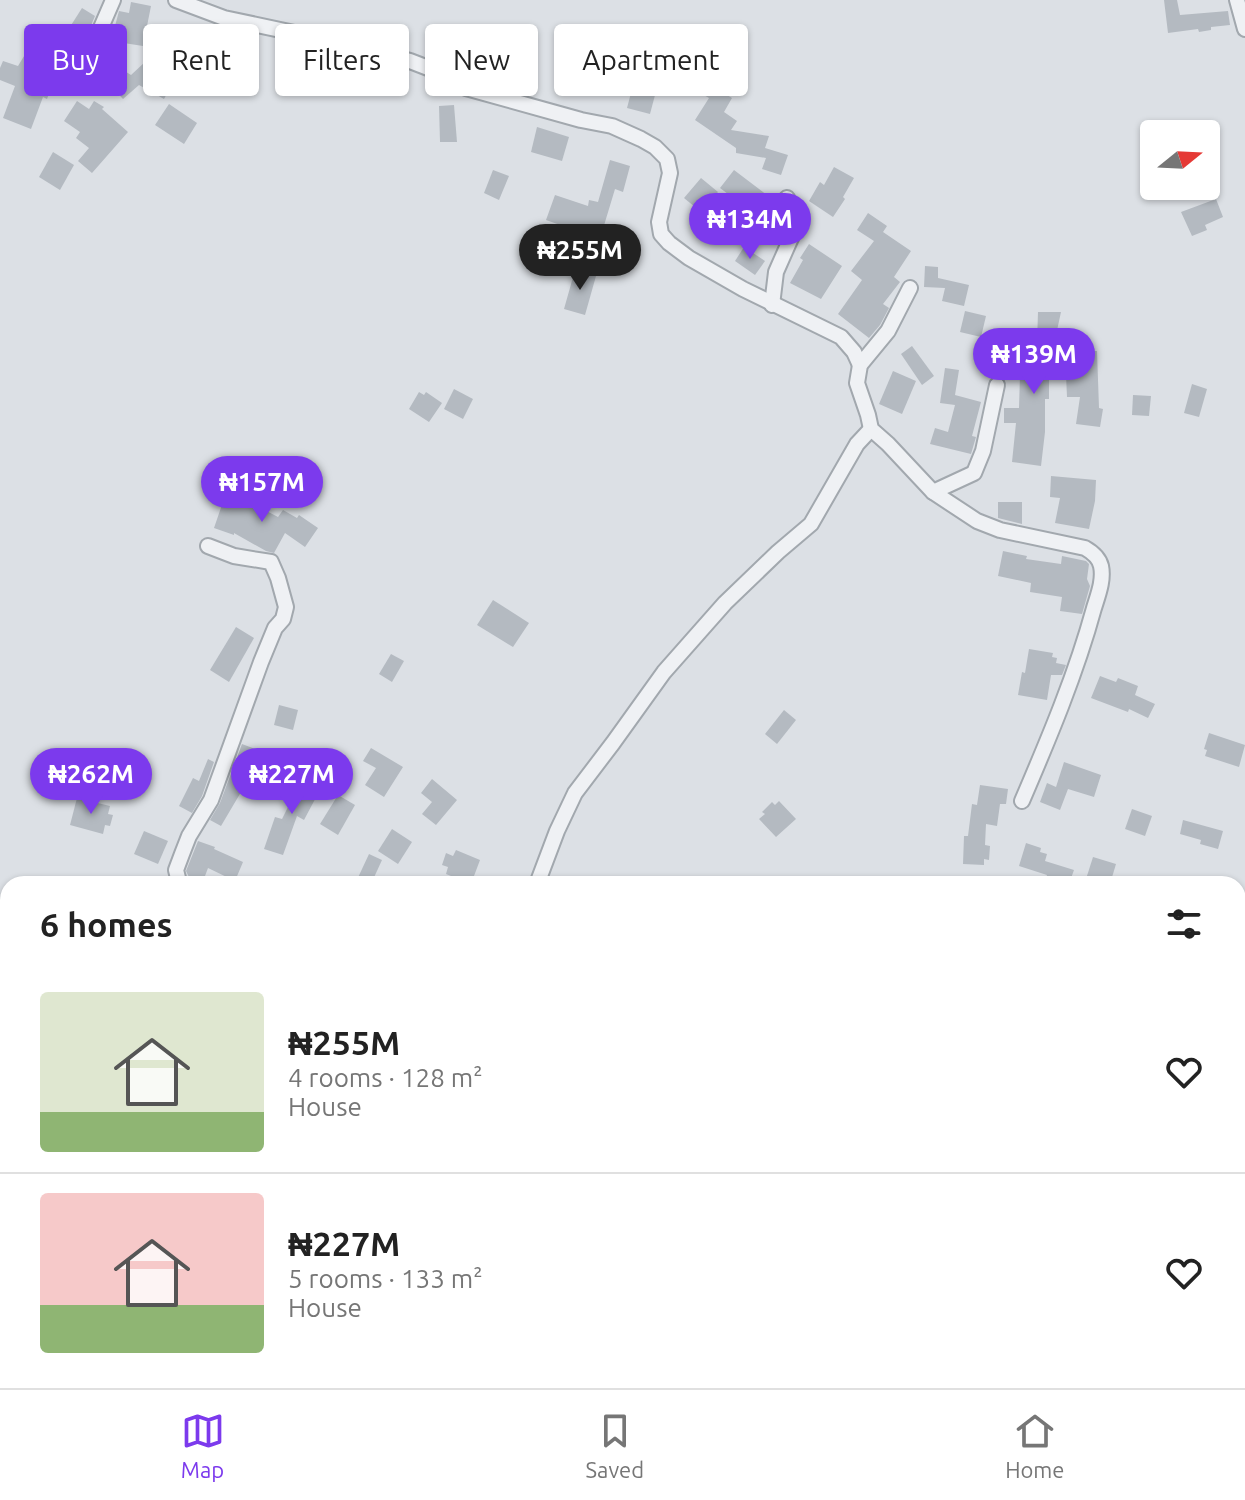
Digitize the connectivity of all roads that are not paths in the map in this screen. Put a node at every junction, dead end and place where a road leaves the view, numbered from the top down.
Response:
1 (113, 0) edge
2 (176, 0) edge
3 (1237, 0) edge
4 (103, 24) edge
5 (1245, 29) edge
6 (787, 198) dead end
7 (910, 288) dead end
8 (772, 305) junction
9 (860, 365) junction
10 (997, 385) dead end
11 (871, 429) junction
12 (933, 492) junction
13 (208, 546) dead end
14 (1022, 801) dead end
15 (178, 876) edge
16 (540, 876) edge

1 - 4 street
2 - 8 street
3 - 5 street
6 - 8 street
7 - 9 street
8 - 9 street
9 - 11 street
10 - 12 street
11 - 12 street
11 - 16 street
12 - 14 street
13 - 15 street

